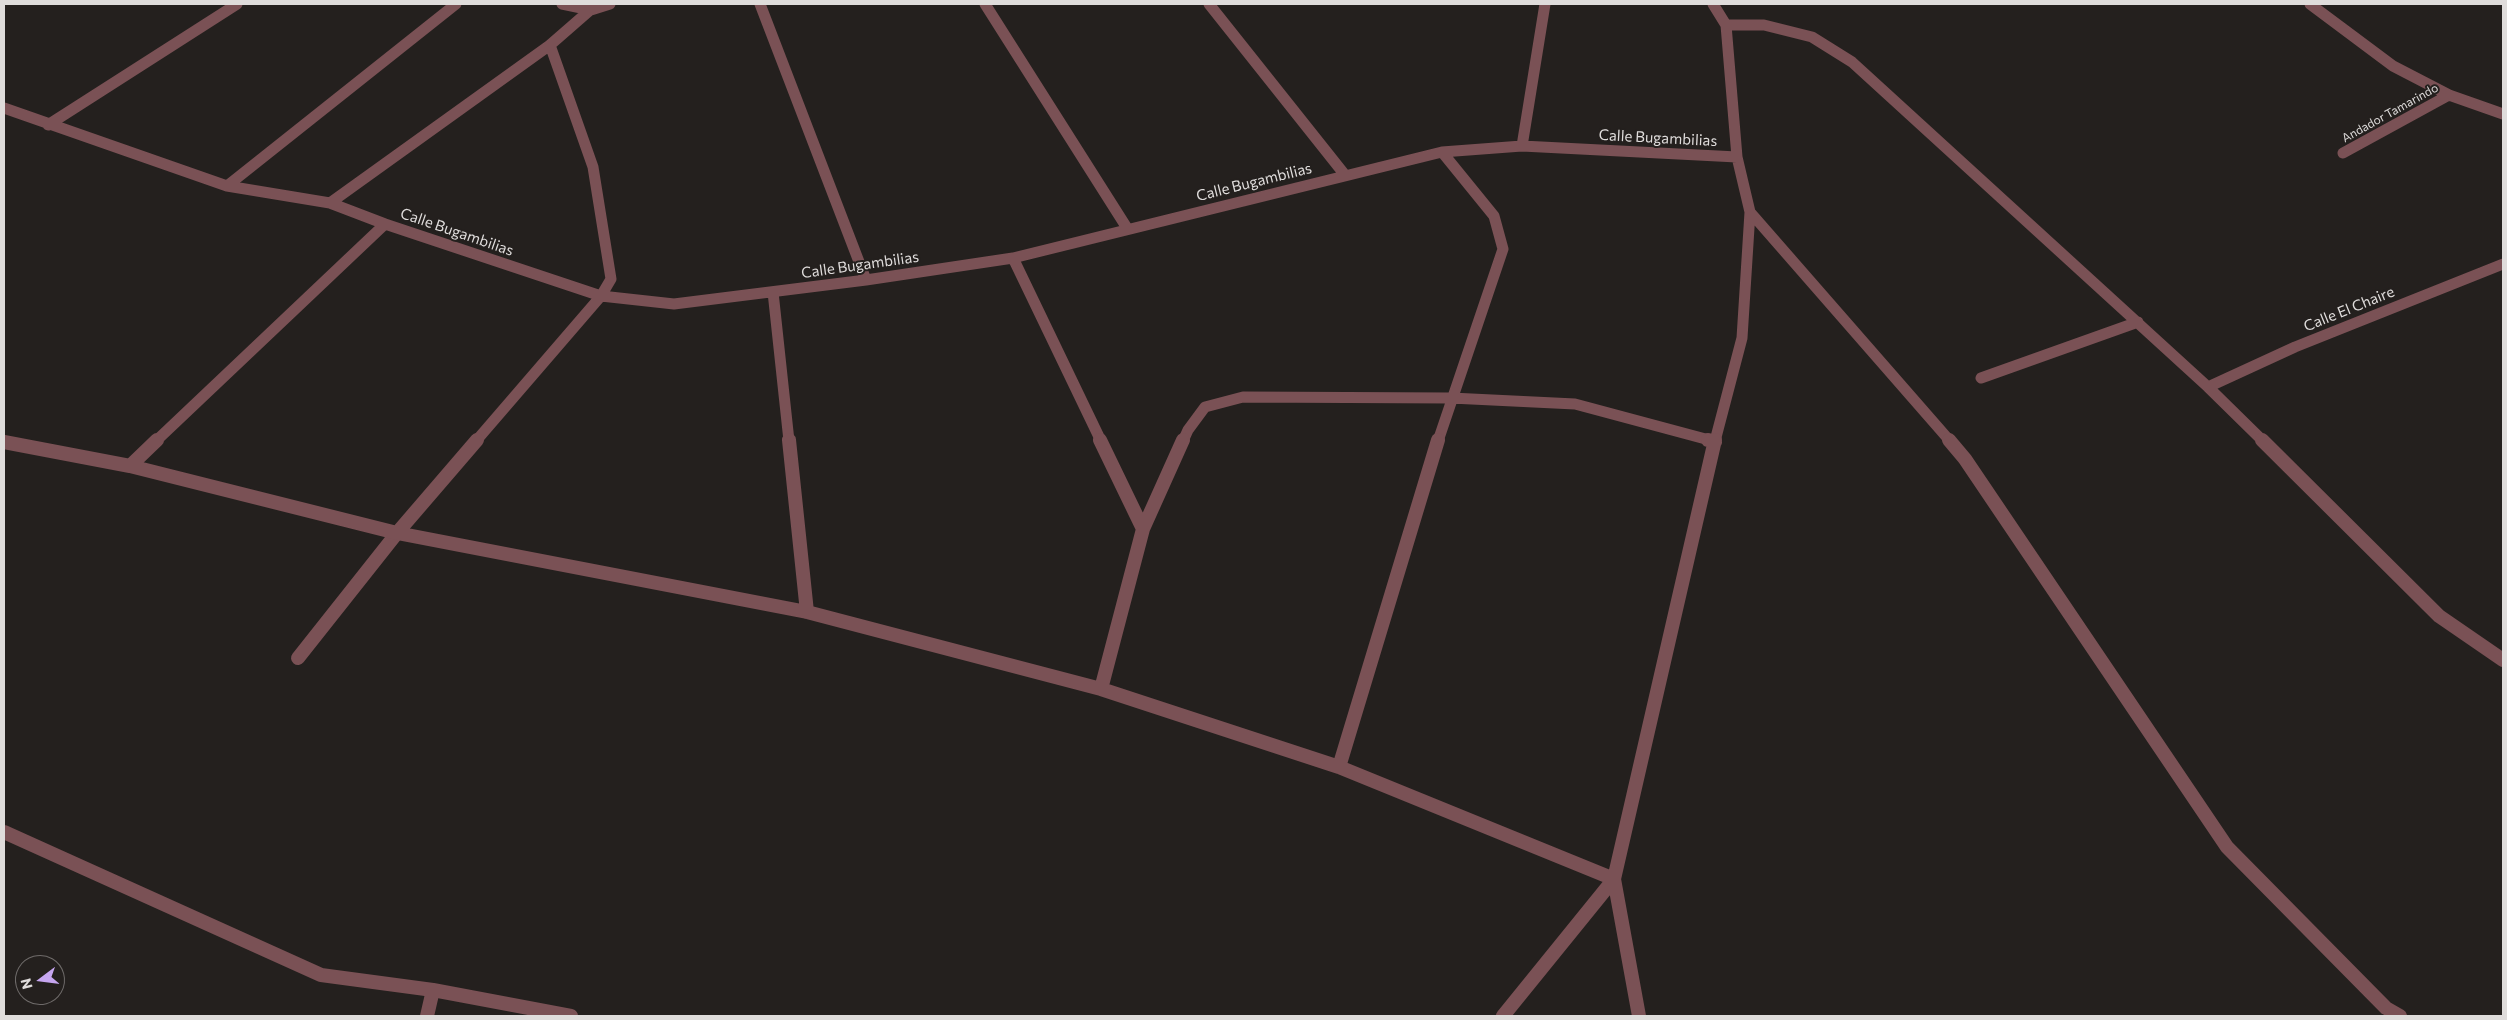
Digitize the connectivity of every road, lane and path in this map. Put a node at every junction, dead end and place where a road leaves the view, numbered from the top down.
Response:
1 (237, 4) edge
2 (456, 4) edge
3 (562, 4) edge
4 (610, 4) edge
5 (760, 4) edge
6 (985, 4) edge
7 (1209, 4) edge
8 (1545, 4) edge
9 (1713, 4) edge
10 (2310, 4) edge
11 (594, 7) edge
12 (1726, 25) junction
13 (550, 45) junction
14 (2450, 95) junction
15 (4, 108) edge
16 (2503, 114) edge
17 (48, 125) junction
18 (1522, 146) junction
19 (1442, 152) junction
20 (2343, 153) dead end
21 (1737, 157) junction
22 (1345, 175) junction
23 (227, 186) junction
24 (330, 203) junction
25 (1750, 212) junction
26 (385, 224) junction
27 (1127, 228) junction
28 (1013, 258) junction
29 (2503, 264) edge
30 (866, 280) junction
31 (773, 292) junction
32 (601, 296) junction
33 (2138, 322) junction
34 (1981, 378) dead end
35 (2208, 387) junction
36 (1451, 398) junction
37 (4, 442) edge
38 (1715, 442) junction
39 (130, 466) junction
40 (1144, 529) junction
41 (397, 533) junction
42 (807, 612) junction
43 (298, 658) dead end
44 (2503, 660) edge
45 (1101, 689) junction
46 (1339, 767) junction
47 (4, 832) edge
48 (1614, 879) junction
49 (433, 990) junction
50 (427, 1016) edge
51 (571, 1016) edge
52 (1503, 1016) edge
53 (1639, 1016) edge
54 (2400, 1016) edge

1 - 17 street
2 - 23 street
3 - 11 street
4 - 11 street
5 - 30 street
6 - 27 street
7 - 22 street
8 - 18 street
9 - 12 street
10 - 14 street
11 - 13 street
12 - 21 street
12 - 33 street
13 - 24 street
13 - 32 street
14 - 16 street
14 - 20 street, Andador Tamarindo
15 - 17 street, Calle Bugambilias
17 - 23 street, Calle Bugambilias
18 - 19 street, Calle Bugambilias
18 - 21 street, Calle Bugambilias
19 - 22 street, Calle Bugambilias
19 - 36 street
21 - 25 street
22 - 27 street, Calle Bugambilias
23 - 24 street, Calle Bugambilias
24 - 26 street, Calle Bugambilias
25 - 38 street
25 - 54 street
26 - 32 street, Calle Bugambilias
26 - 39 street
27 - 28 street, Calle Bugambilias
28 - 30 street, Calle Bugambilias
28 - 40 street
29 - 35 street, Calle El Chaire
30 - 31 street, Calle Bugambilias
31 - 32 street, Calle Bugambilias
31 - 42 street
32 - 41 street
33 - 34 street
33 - 35 street
35 - 44 street
36 - 38 street
36 - 40 street
36 - 46 street
37 - 39 street
38 - 48 street
39 - 41 street
40 - 45 street
41 - 42 street
41 - 43 street
42 - 45 street
45 - 46 street
46 - 48 street
47 - 49 street
48 - 52 street
48 - 53 street
49 - 50 street
49 - 51 street

